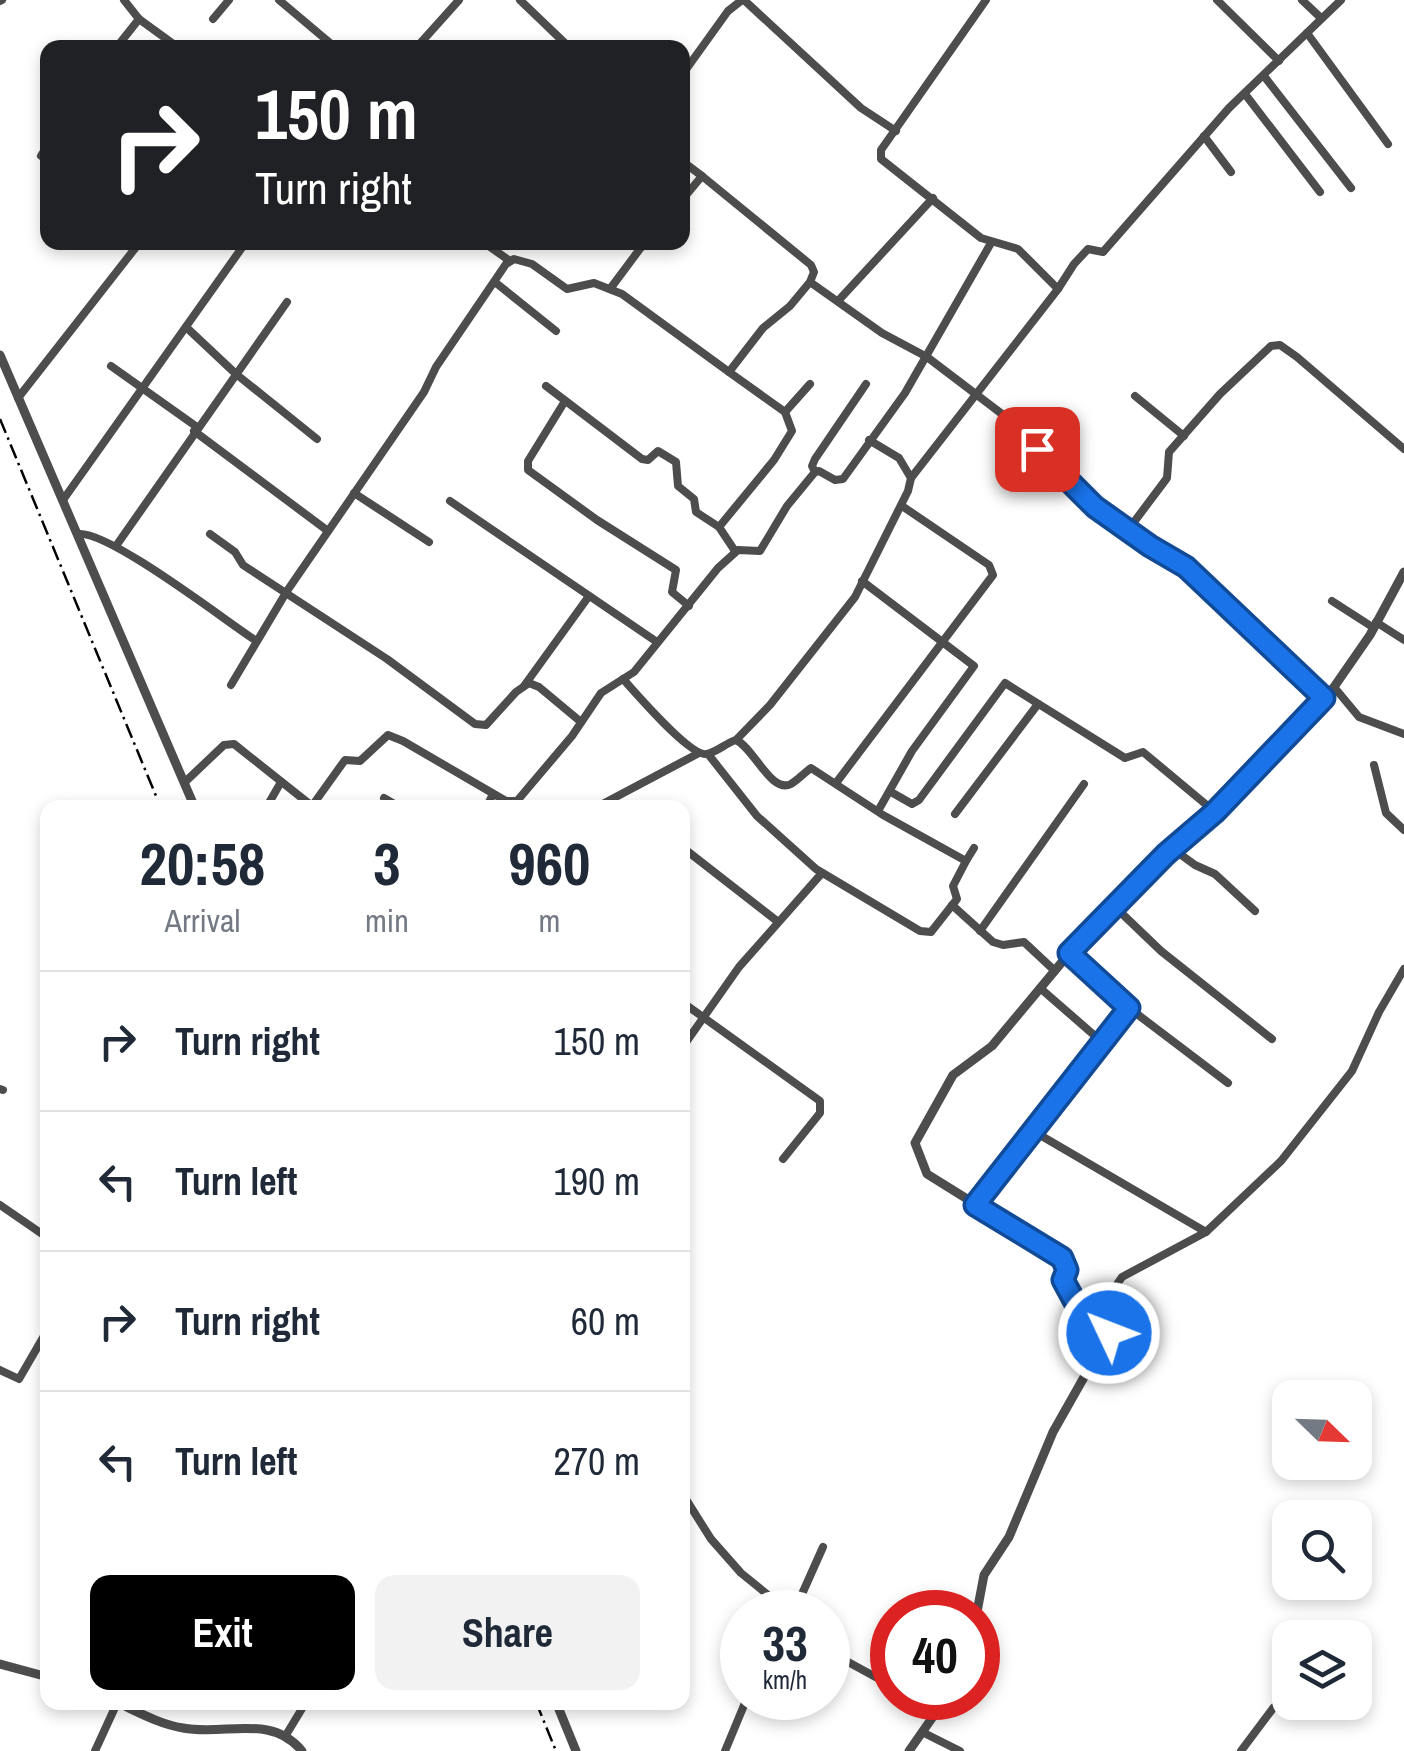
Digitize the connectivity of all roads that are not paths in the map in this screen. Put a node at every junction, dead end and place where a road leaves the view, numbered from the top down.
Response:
1 (124, 0) edge
2 (228, 0) edge
3 (279, 0) edge
4 (458, 0) edge
5 (520, 0) edge
6 (743, 0) edge
7 (986, 0) edge
8 (1216, 0) edge
9 (1302, 0) edge
10 (1342, 0) edge
11 (1321, 18) junction
12 (139, 19) junction
13 (213, 19) dead end
14 (1307, 33) junction
15 (323, 38) joint
16 (122, 40) edge
17 (169, 40) edge
18 (326, 40) edge
19 (423, 40) edge
20 (559, 40) edge
21 (1280, 61) junction
22 (690, 65) edge
23 (1264, 76) junction
24 (1245, 94) junction
25 (896, 131) junction
26 (1204, 136) junction
27 (1388, 144) dead end
28 (690, 166) edge
29 (1231, 172) dead end
30 (702, 176) junction
31 (1352, 188) dead end
32 (690, 190) edge
33 (1320, 192) dead end
34 (932, 198) junction
35 (991, 243) junction
36 (134, 250) edge
37 (240, 250) edge
38 (494, 250) edge
39 (639, 250) edge
40 (510, 262) junction
41 (810, 282) junction
42 (496, 283) junction
43 (610, 289) junction
44 (1058, 289) junction
45 (838, 300) junction
46 (287, 302) dead end
47 (186, 327) junction
48 (556, 331) dead end
49 (0, 355) edge
50 (927, 357) junction
51 (112, 366) dead end
52 (729, 372) junction
53 (236, 374) junction
54 (810, 384) dead end
55 (866, 384) dead end
56 (546, 386) dead end
57 (141, 388) junction
58 (978, 394) junction
59 (1135, 396) dead end
60 (18, 398) junction
61 (566, 401) junction
62 (785, 412) junction
63 (196, 429) junction
64 (1184, 436) junction
65 (317, 439) dead end
66 (869, 440) junction
67 (1404, 450) edge
68 (815, 472) junction
69 (911, 478) junction
70 (354, 493) junction
71 (63, 500) junction
72 (450, 501) dead end
73 (902, 506) junction
74 (719, 527) junction
75 (1128, 530) junction
76 (328, 531) junction
77 (78, 534) junction
78 (210, 534) dead end
79 (429, 542) dead end
80 (116, 546) junction
81 (735, 552) junction
82 (1404, 572) edge
83 (862, 582) junction
84 (287, 592) junction
85 (589, 596) junction
86 (1332, 601) dead end
87 (689, 606) junction
88 (1375, 625) junction
89 (255, 640) junction
90 (942, 640) junction
91 (1404, 640) edge
92 (657, 642) junction
93 (624, 679) junction
94 (231, 685) dead end
95 (522, 687) junction
96 (1334, 687) junction
97 (1324, 698) junction
98 (1038, 704) junction
99 (581, 722) junction
100 (1404, 734) edge
101 (736, 740) junction
102 (704, 753) junction
103 (1374, 765) dead end
104 (184, 782) junction
105 (281, 782) junction
106 (836, 782) junction
107 (1084, 784) dead end
108 (891, 792) junction
109 (494, 794) junction
110 (384, 798) dead end
111 (192, 800) edge
112 (271, 800) edge
113 (303, 800) edge
114 (316, 800) edge
115 (387, 800) edge
116 (491, 800) edge
117 (504, 800) edge
118 (518, 800) edge
119 (611, 800) edge
120 (878, 812) junction
121 (1215, 812) junction
122 (955, 814) dead end
123 (1404, 830) edge
124 (974, 848) dead end
125 (1172, 849) junction
126 (690, 852) edge
127 (966, 861) junction
128 (822, 873) junction
129 (952, 905) junction
130 (1114, 906) junction
131 (1254, 911) dead end
132 (777, 921) junction
133 (980, 930) junction
134 (1069, 953) junction
135 (1404, 969) edge
136 (1054, 971) junction
137 (1040, 988) junction
138 (690, 1007) edge
139 (1129, 1008) junction
140 (703, 1016) junction
141 (690, 1036) edge
142 (1272, 1039) dead end
143 (1102, 1042) junction
144 (1228, 1083) dead end
145 (1034, 1130) junction
146 (783, 1158) dead end
147 (0, 1205) edge
148 (975, 1205) junction
149 (40, 1232) edge
150 (1206, 1232) junction
151 (1102, 1318) junction
152 (40, 1342) edge
153 (36, 1348) junction
154 (40, 1350) edge
155 (0, 1370) edge
156 (690, 1506) edge
157 (823, 1547) dead end
158 (763, 1590) edge
159 (802, 1590) edge
160 (981, 1590) edge
161 (0, 1664) edge
162 (40, 1674) edge
163 (113, 1710) edge
164 (132, 1710) edge
165 (301, 1710) edge
166 (559, 1710) edge
167 (1272, 1710) edge
168 (738, 1720) edge
169 (932, 1720) edge
170 (924, 1733) junction
171 (286, 1736) junction
172 (95, 1751) edge
173 (302, 1751) edge
174 (576, 1751) edge
175 (725, 1751) edge
176 (909, 1751) edge
177 (960, 1751) edge
178 (1241, 1751) edge

1 - 12 street
2 - 13 street
3 - 15 street
4 - 19 street
5 - 20 street
6 - 22 street
6 - 25 street
7 - 25 street
8 - 21 street
9 - 11 street
10 - 11 street
11 - 14 street
12 - 16 street
12 - 17 street
14 - 21 street
14 - 27 street
15 - 18 street
21 - 23 street
23 - 24 street
23 - 31 street
24 - 26 street
24 - 33 street
25 - 34 street
26 - 29 street
26 - 44 street
28 - 30 street
30 - 32 street
30 - 41 street
34 - 35 street
34 - 45 street
35 - 44 street
35 - 50 street
36 - 60 street
37 - 47 street
38 - 40 street
39 - 43 street
40 - 42 street
40 - 43 street
41 - 45 street
41 - 52 street
42 - 48 street
42 - 70 street
43 - 52 street
44 - 58 street
45 - 50 street
46 - 53 street
47 - 53 street
47 - 57 street
49 - 60 street
50 - 58 street
50 - 66 street
51 - 57 street
52 - 62 street
53 - 63 street
53 - 65 street
54 - 62 street
55 - 68 street
56 - 61 street
57 - 63 street
57 - 71 street
58 - 69 street
58 - 75 street
59 - 64 street
60 - 71 street
61 - 74 street
61 - 87 street
62 - 74 street
63 - 76 street
63 - 80 street
64 - 67 street
64 - 75 street
66 - 68 street
66 - 69 street
68 - 81 street
69 - 73 street
70 - 76 street
70 - 79 street
71 - 77 street
72 - 85 street
73 - 83 street
73 - 90 street
74 - 81 street
75 - 97 street
76 - 84 street
77 - 80 street
77 - 104 street
78 - 84 street
80 - 89 street
81 - 87 street
82 - 88 street
83 - 90 street
83 - 101 street
84 - 89 street
84 - 95 street
85 - 92 street
85 - 95 street
86 - 88 street
87 - 92 street
88 - 91 street
88 - 96 street
89 - 94 street
90 - 106 street
90 - 108 street
92 - 93 street
93 - 99 street
93 - 102 street
95 - 99 street
96 - 97 street
96 - 100 street
97 - 121 street
98 - 108 street
98 - 121 street
98 - 122 street
99 - 118 street
101 - 102 street
101 - 106 street
102 - 119 street
102 - 128 street
103 - 123 street
104 - 105 street
104 - 111 street
105 - 112 street
105 - 113 street
106 - 120 street
107 - 133 street
108 - 120 street
109 - 114 street
109 - 116 street
109 - 117 street
110 - 115 street
120 - 127 street
121 - 125 street
124 - 127 street
125 - 130 street
125 - 131 street
126 - 132 street
127 - 129 street
128 - 129 street
128 - 132 street
129 - 133 street
130 - 134 street
130 - 142 street
132 - 140 street
133 - 136 street
134 - 136 street
134 - 139 street
135 - 150 street
136 - 137 street
137 - 143 street
137 - 148 street
138 - 140 street
139 - 143 street
139 - 144 street
140 - 141 street
140 - 146 street
143 - 145 street
145 - 148 street
145 - 150 street
147 - 149 street
148 - 151 street
150 - 151 street
151 - 160 street
152 - 153 street
153 - 154 street
153 - 155 street
156 - 158 street
157 - 159 street
161 - 162 street
163 - 172 street
164 - 171 street
165 - 171 street
166 - 174 street
167 - 178 street
168 - 175 street
169 - 170 street
170 - 176 street
170 - 177 street
171 - 173 street

